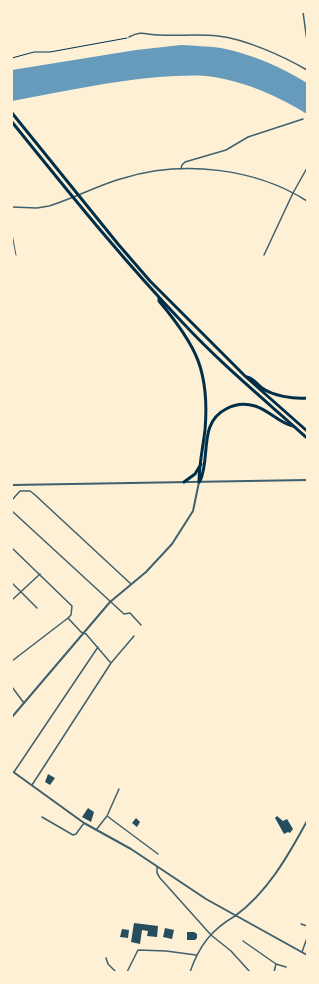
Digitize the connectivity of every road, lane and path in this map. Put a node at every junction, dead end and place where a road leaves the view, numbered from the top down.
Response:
1 (303, 12) edge
2 (129, 37) joint
3 (307, 41) edge
4 (12, 58) edge
5 (307, 70) edge
6 (12, 113) edge
7 (303, 119) dead end
8 (12, 122) edge
9 (307, 168) edge
10 (181, 169) junction
11 (293, 193) junction
12 (307, 201) edge
13 (12, 207) edge
14 (12, 234) edge
15 (16, 255) dead end
16 (264, 256) dead end
17 (159, 297) junction
18 (246, 377) junction
19 (307, 398) edge
20 (293, 426) junction
21 (307, 430) edge
22 (307, 438) edge
23 (200, 464) junction
24 (307, 480) edge
25 (184, 482) junction
26 (199, 482) junction
27 (12, 485) edge
28 (12, 500) edge
29 (12, 511) edge
30 (12, 548) edge
31 (40, 574) junction
32 (12, 583) edge
33 (131, 584) junction
34 (21, 592) junction
35 (12, 600) edge
36 (110, 602) junction
37 (37, 608) dead end
38 (68, 618) junction
39 (141, 626) dead end
40 (84, 633) junction
41 (134, 636) dead end
42 (98, 647) junction
43 (12, 661) edge
44 (111, 663) junction
45 (12, 687) edge
46 (24, 703) junction
47 (12, 717) edge
48 (13, 771) edge
49 (32, 785) junction
50 (119, 789) dead end
51 (42, 816) dead end
52 (107, 816) junction
53 (307, 821) edge
54 (84, 823) junction
55 (96, 830) junction
56 (158, 854) dead end
57 (157, 867) junction
58 (235, 916) junction
59 (301, 924) dead end
60 (307, 926) edge
61 (211, 935) junction
62 (307, 938) edge
63 (243, 941) dead end
64 (302, 952) junction
65 (307, 955) edge
66 (196, 956) junction
67 (106, 958) dead end
68 (276, 964) junction
69 (286, 968) dead end
70 (116, 972) edge
71 (127, 972) edge
72 (190, 972) edge
73 (250, 972) edge
74 (274, 972) edge

1 - 3 street
2 - 4 path
2 - 5 street
6 - 18 highway
7 - 10 street
8 - 17 highway
9 - 11 street
10 - 11 street
10 - 13 street
11 - 12 street
11 - 16 street
14 - 15 lane
17 - 20 highway
17 - 23 highway
18 - 19 highway
18 - 21 highway
20 - 22 highway
20 - 26 highway
23 - 25 highway
23 - 26 highway
24 - 26 street
25 - 26 street
25 - 27 street
26 - 33 street
28 - 33 street
29 - 36 street
30 - 31 street
31 - 34 street
31 - 38 street
32 - 34 street
33 - 36 street
34 - 35 street
34 - 37 street
36 - 39 street
36 - 40 street
38 - 40 street
38 - 43 street
40 - 42 street
40 - 46 street
41 - 44 street
42 - 44 street
42 - 48 street
44 - 49 street
45 - 46 street
46 - 47 street
48 - 49 street
49 - 54 street
50 - 52 street
51 - 54 street
52 - 55 street
52 - 56 street
53 - 58 street
54 - 55 street
55 - 57 street
57 - 58 street
57 - 61 street
58 - 61 street
58 - 64 street
59 - 60 street
61 - 66 street
61 - 73 street
62 - 64 street
63 - 68 street
64 - 65 street
66 - 71 street
66 - 72 street
67 - 70 street
68 - 69 street
68 - 74 street

